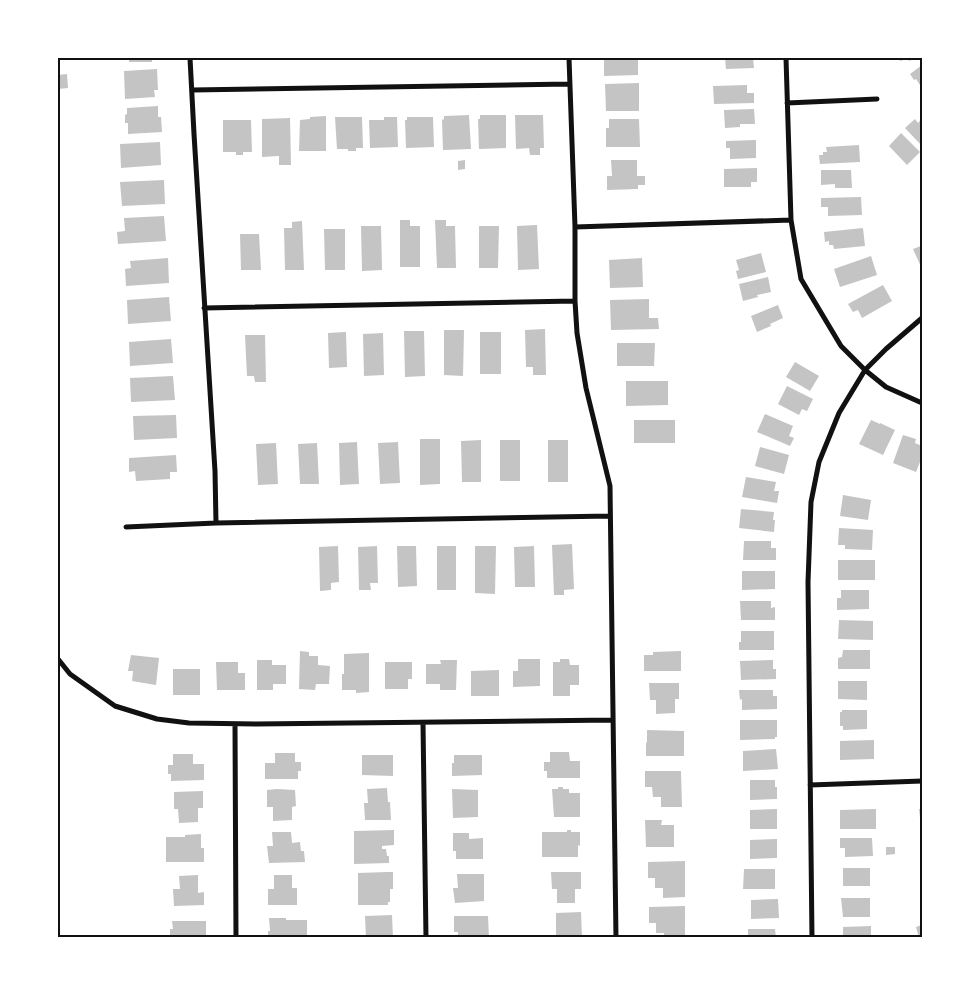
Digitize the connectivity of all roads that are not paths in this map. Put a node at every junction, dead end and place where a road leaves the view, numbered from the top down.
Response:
1 (190, 58) edge
2 (569, 58) edge
3 (786, 58) edge
4 (569, 84) junction
5 (192, 90) junction
6 (877, 99) dead end
7 (787, 103) junction
8 (791, 220) junction
9 (575, 227) junction
10 (575, 301) junction
11 (204, 308) junction
12 (922, 318) edge
13 (864, 370) junction
14 (922, 403) edge
15 (610, 516) junction
16 (216, 523) junction
17 (126, 527) dead end
18 (58, 659) edge
19 (613, 720) junction
20 (423, 722) junction
21 (235, 724) junction
22 (922, 782) edge
23 (810, 785) junction
24 (236, 938) edge
25 (426, 938) edge
26 (616, 938) edge
27 (812, 938) edge

1 - 5 street
2 - 4 street
3 - 7 street
4 - 5 street
4 - 9 street
5 - 11 street
6 - 7 street
7 - 8 street
8 - 9 street
8 - 13 street
9 - 10 street
10 - 11 street
10 - 15 street
11 - 16 street
12 - 13 street
13 - 14 street
13 - 23 street
15 - 16 street
15 - 19 street
16 - 17 street
18 - 21 street
19 - 20 street
19 - 26 street
20 - 21 street
20 - 25 street
21 - 24 street
22 - 23 street
23 - 27 street

